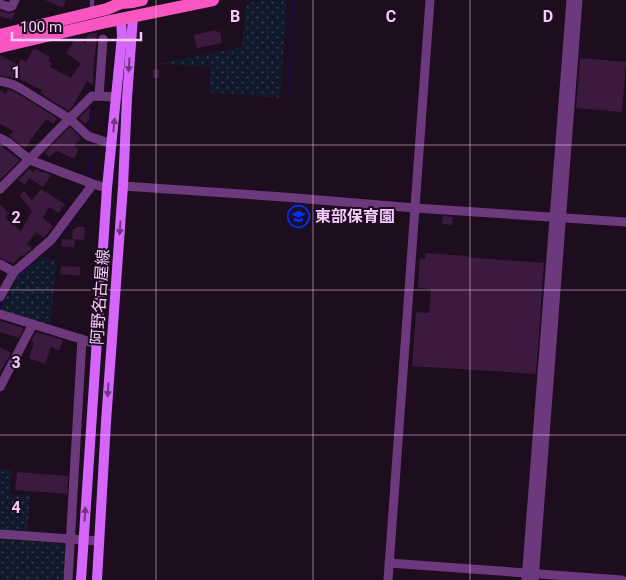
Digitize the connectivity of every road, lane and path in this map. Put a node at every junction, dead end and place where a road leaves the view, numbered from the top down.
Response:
1 (15, 0) edge
2 (213, 0) edge
3 (430, 0) edge
4 (571, 0) edge
5 (578, 0) edge
6 (130, 1) edge
7 (0, 4) edge
8 (92, 6) edge
9 (127, 18) junction
10 (0, 35) edge
11 (103, 39) dead end
12 (0, 47) edge
13 (0, 81) edge
14 (99, 96) junction
15 (117, 97) junction
16 (70, 119) junction
17 (0, 138) edge
18 (112, 144) junction
19 (30, 160) junction
20 (93, 184) junction
21 (124, 186) junction
22 (107, 188) junction
23 (0, 189) edge
24 (415, 208) junction
25 (558, 217) junction
26 (626, 222) edge
27 (0, 264) edge
28 (14, 272) junction
29 (0, 297) edge
30 (0, 314) edge
31 (33, 324) junction
32 (82, 339) junction
33 (97, 344) junction
34 (0, 387) edge
35 (0, 534) edge
36 (71, 539) junction
37 (84, 539) junction
38 (99, 541) junction
39 (389, 563) junction
40 (531, 576) edge
41 (68, 580) edge
42 (81, 580) edge
43 (97, 580) edge
44 (388, 580) edge
45 (622, 580) edge

1 - 7 street
2 - 9 main road
3 - 24 street
4 - 25 street
5 - 25 street
6 - 8 main road
6 - 9 street
8 - 10 main road
9 - 12 main road
9 - 15 main road, 阿野名古屋線
9 -> 21 main road, 阿野名古屋線
11 - 14 street
13 - 16 street
14 - 15 street
14 - 16 street
18 -> 15 main road, 阿野名古屋線
16 - 18 street
16 - 19 street
17 - 19 street
18 - 22 main road, 阿野名古屋線
19 - 20 street
19 - 23 street
20 - 22 street
20 - 28 street
21 - 24 street
21 -> 38 main road, 阿野名古屋線
22 - 33 main road, 阿野名古屋線
24 - 25 street
24 - 39 street
25 - 26 street
25 - 40 street
27 - 28 street
28 - 29 street
30 - 31 street
31 - 32 street
31 - 34 street
32 - 33 street
32 - 36 street
37 -> 33 main road, 阿野名古屋線
35 - 36 street
36 - 37 street
36 - 41 street
37 - 38 street
37 - 42 main road, 阿野名古屋線
38 - 43 main road, 阿野名古屋線
39 - 40 street
39 - 44 street
40 - 45 street

